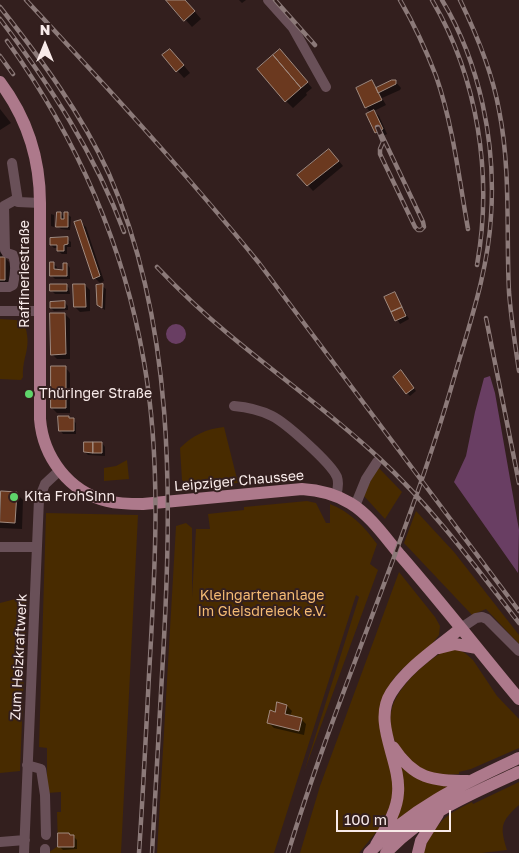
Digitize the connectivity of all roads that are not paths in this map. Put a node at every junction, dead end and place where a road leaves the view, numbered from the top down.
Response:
1 (268, 0) edge
2 (0, 82) edge
3 (326, 87) dead end
4 (12, 163) dead end
5 (18, 202) junction
6 (40, 203) junction
7 (0, 287) edge
8 (0, 311) edge
9 (39, 311) junction
10 (234, 406) dead end
11 (377, 462) dead end
12 (60, 470) junction
13 (336, 496) junction
14 (355, 506) junction
15 (0, 546) edge
16 (37, 547) junction
17 (461, 628) junction
18 (477, 648) junction
19 (436, 649) junction
20 (519, 651) edge
21 (519, 699) edge
22 (389, 740) junction
23 (519, 758) edge
24 (28, 765) junction
25 (519, 772) edge
26 (470, 780) junction
27 (440, 810) junction
28 (46, 835) dead end
29 (25, 840) junction
30 (0, 842) edge
31 (377, 850) edge
32 (24, 853) edge
33 (418, 853) edge

1 - 3 street
2 - 6 main road, Raffineriestraße
4 - 5 street
5 - 6 street
5 - 7 street
6 - 9 main road, Raffineriestraße
8 - 9 street
9 - 12 main road, Raffineriestraße
10 - 13 street
11 - 14 street
12 - 13 main road, Leipziger Chaussee
12 - 16 street, Zum Heizkraftwerk
13 - 14 main road, Leipziger Chaussee
14 - 17 main road, Leipziger Chaussee
15 - 16 street
16 - 24 street, Zum Heizkraftwerk
17 - 18 main road, Leipziger Chaussee
17 - 19 main road
17 - 20 street
18 - 19 main road
18 - 21 main road, Leipziger Chaussee
19 - 22 main road
22 - 26 main road
22 - 31 main road
23 - 26 main road
24 - 28 street
24 - 29 street, Zum Heizkraftwerk
25 - 27 main road
26 - 31 main road
27 - 31 main road
27 - 33 main road
29 - 30 street
29 - 32 street, Zum Heizkraftwerk

